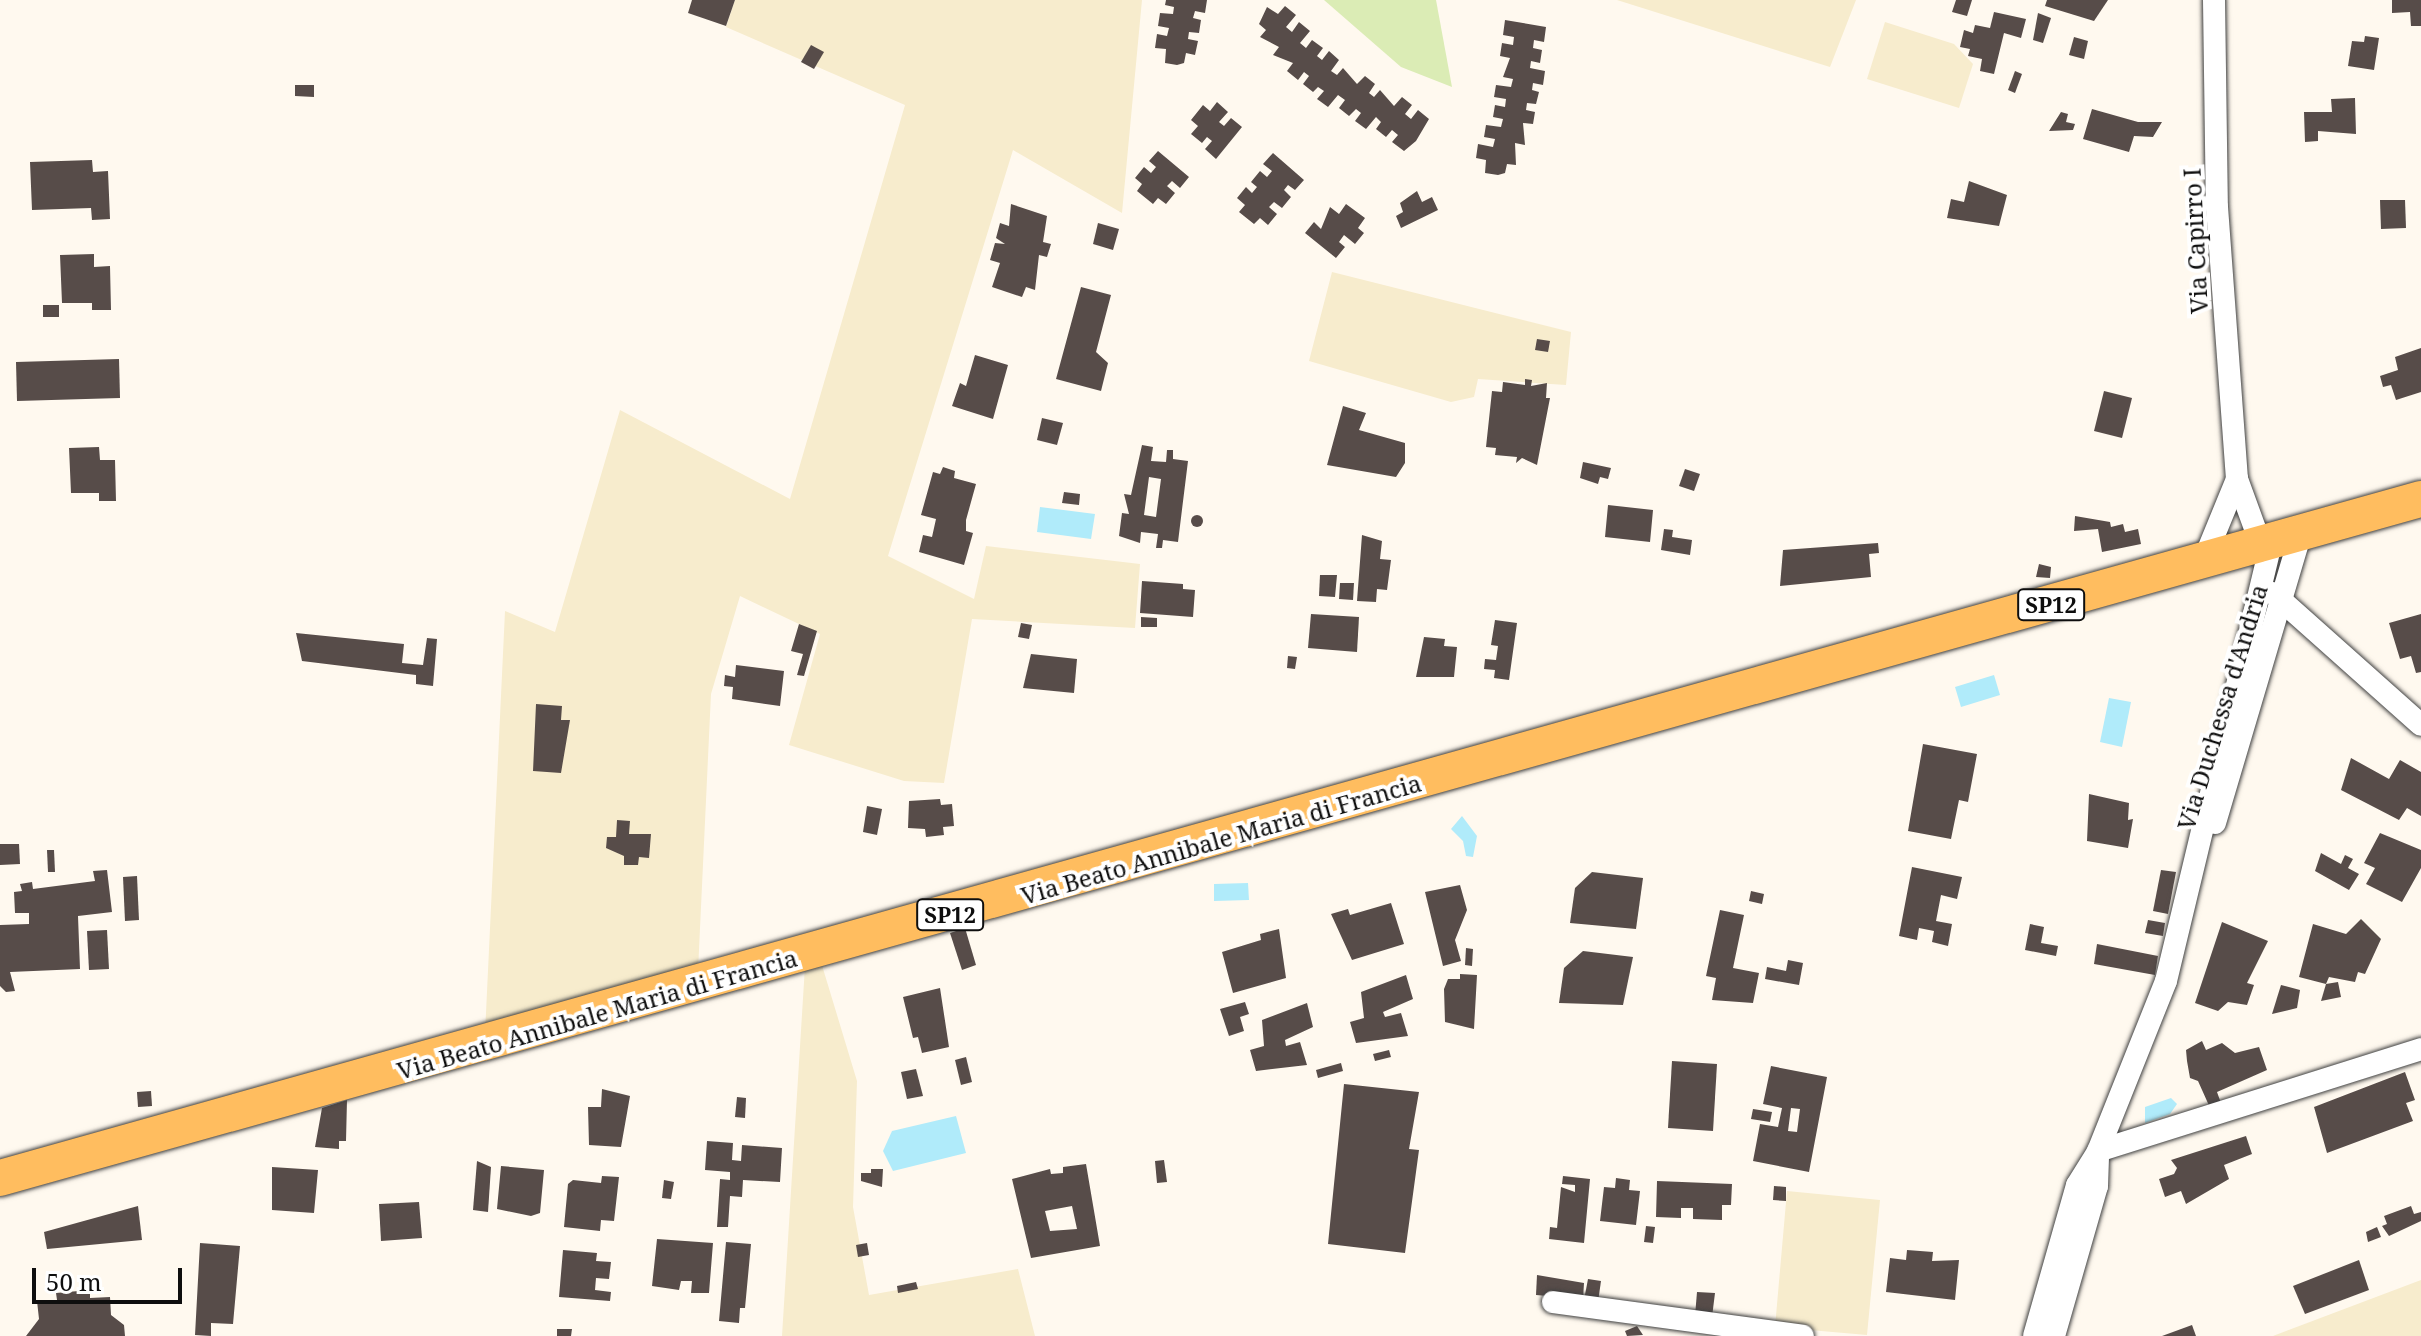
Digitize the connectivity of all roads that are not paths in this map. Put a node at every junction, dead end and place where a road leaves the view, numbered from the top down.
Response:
1 (2214, 0) edge
2 (2237, 479) junction
3 (2421, 499) edge
4 (2227, 506) junction
5 (2268, 543) junction
6 (2203, 562) junction
7 (2261, 582) junction
8 (2281, 600) junction
9 (2421, 725) edge
10 (2186, 894) junction
11 (2421, 1049) edge
12 (2098, 1151) junction
13 (0, 1178) edge
14 (1553, 1302) dead end
15 (1803, 1336) edge
16 (2034, 1336) edge
17 (2054, 1336) edge

1 - 2 street, Via Capirro I
2 - 4 street, Via Capirro I
2 - 5 street, Via Capirro I
3 - 5 main road, SP12
4 - 5 street
4 - 6 street, Via Capirro I
5 - 6 main road, Via Beato Annibale Maria di Francia / SP12
5 - 7 street, Via Duchessa d'Andria
5 - 8 street, Via Duchessa d'Andria
6 - 13 main road, Via Beato Annibale Maria di Francia / SP12
7 - 8 street
7 - 10 street, Via Duchessa d'Andria
8 - 9 street
8 - 10 street, Via Duchessa d'Andria
10 - 12 street, Via Duchessa d'Andria
11 - 12 street
12 - 16 street, Via Duchessa d'Andria
12 - 17 street, Via Duchessa d'Andria
14 - 15 street

